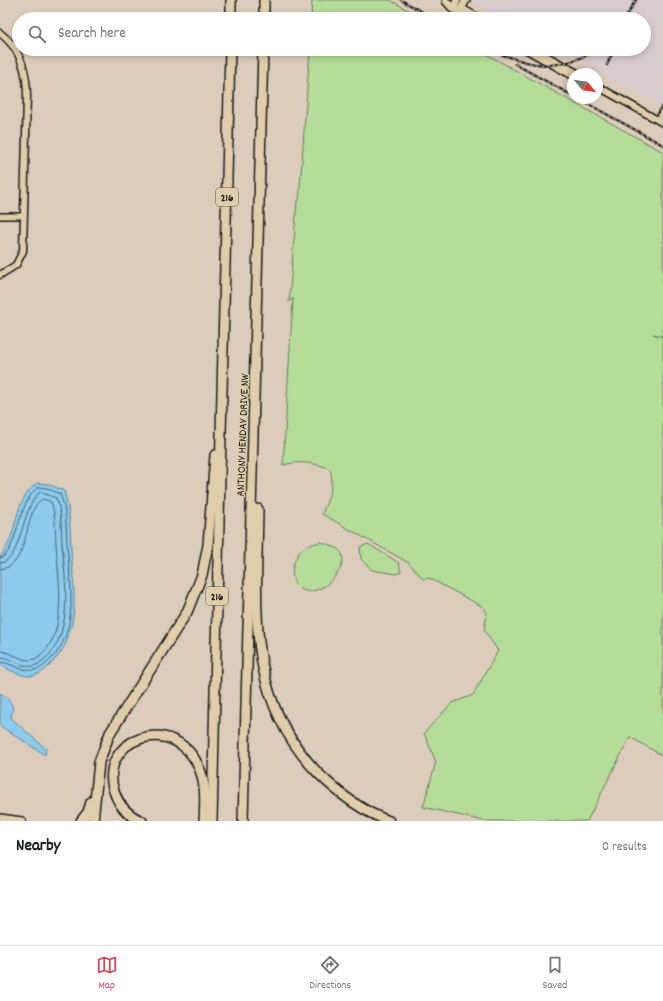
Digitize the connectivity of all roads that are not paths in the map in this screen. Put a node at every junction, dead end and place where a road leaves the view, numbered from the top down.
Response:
1 (231, 0) edge
2 (264, 0) edge
3 (445, 0) edge
4 (466, 0) edge
5 (457, 7) edge
6 (231, 12) edge
7 (264, 12) edge
8 (467, 12) edge
9 (0, 33) edge
10 (12, 46) edge
11 (19, 56) edge
12 (230, 56) edge
13 (263, 56) edge
14 (537, 56) edge
15 (547, 56) edge
16 (568, 68) edge
17 (567, 73) edge
18 (603, 89) edge
19 (663, 110) edge
20 (660, 121) edge
21 (0, 216) edge
22 (24, 216) junction
23 (0, 275) edge
24 (223, 372) junction
25 (255, 382) junction
26 (246, 722) junction
27 (96, 781) junction
28 (0, 818) edge
29 (22, 821) edge
30 (81, 821) edge
31 (93, 821) edge
32 (142, 821) edge
33 (204, 821) edge
34 (212, 821) edge
35 (243, 821) edge
36 (249, 821) edge
37 (389, 821) edge

1 - 6 highway
2 - 7 highway
3 - 5 main road
4 - 5 main road
5 - 8 street
9 - 10 street
11 - 22 street
12 - 24 highway, ANTHONY HENDAY DRIVE NW / 216
13 - 25 highway, ANTHONY HENDAY DRIVE NW
14 - 17 street
15 - 16 street
18 - 20 street
19 - 20 street
21 - 22 street
22 - 23 street
24 - 27 highway
24 - 34 highway, ANTHONY HENDAY DRIVE NW / 216
25 - 26 highway, ANTHONY HENDAY DRIVE NW
25 - 37 highway
26 - 35 highway, ANTHONY HENDAY DRIVE NW
26 - 36 highway
27 - 30 highway
27 - 31 highway
28 - 29 main road
32 - 33 highway

